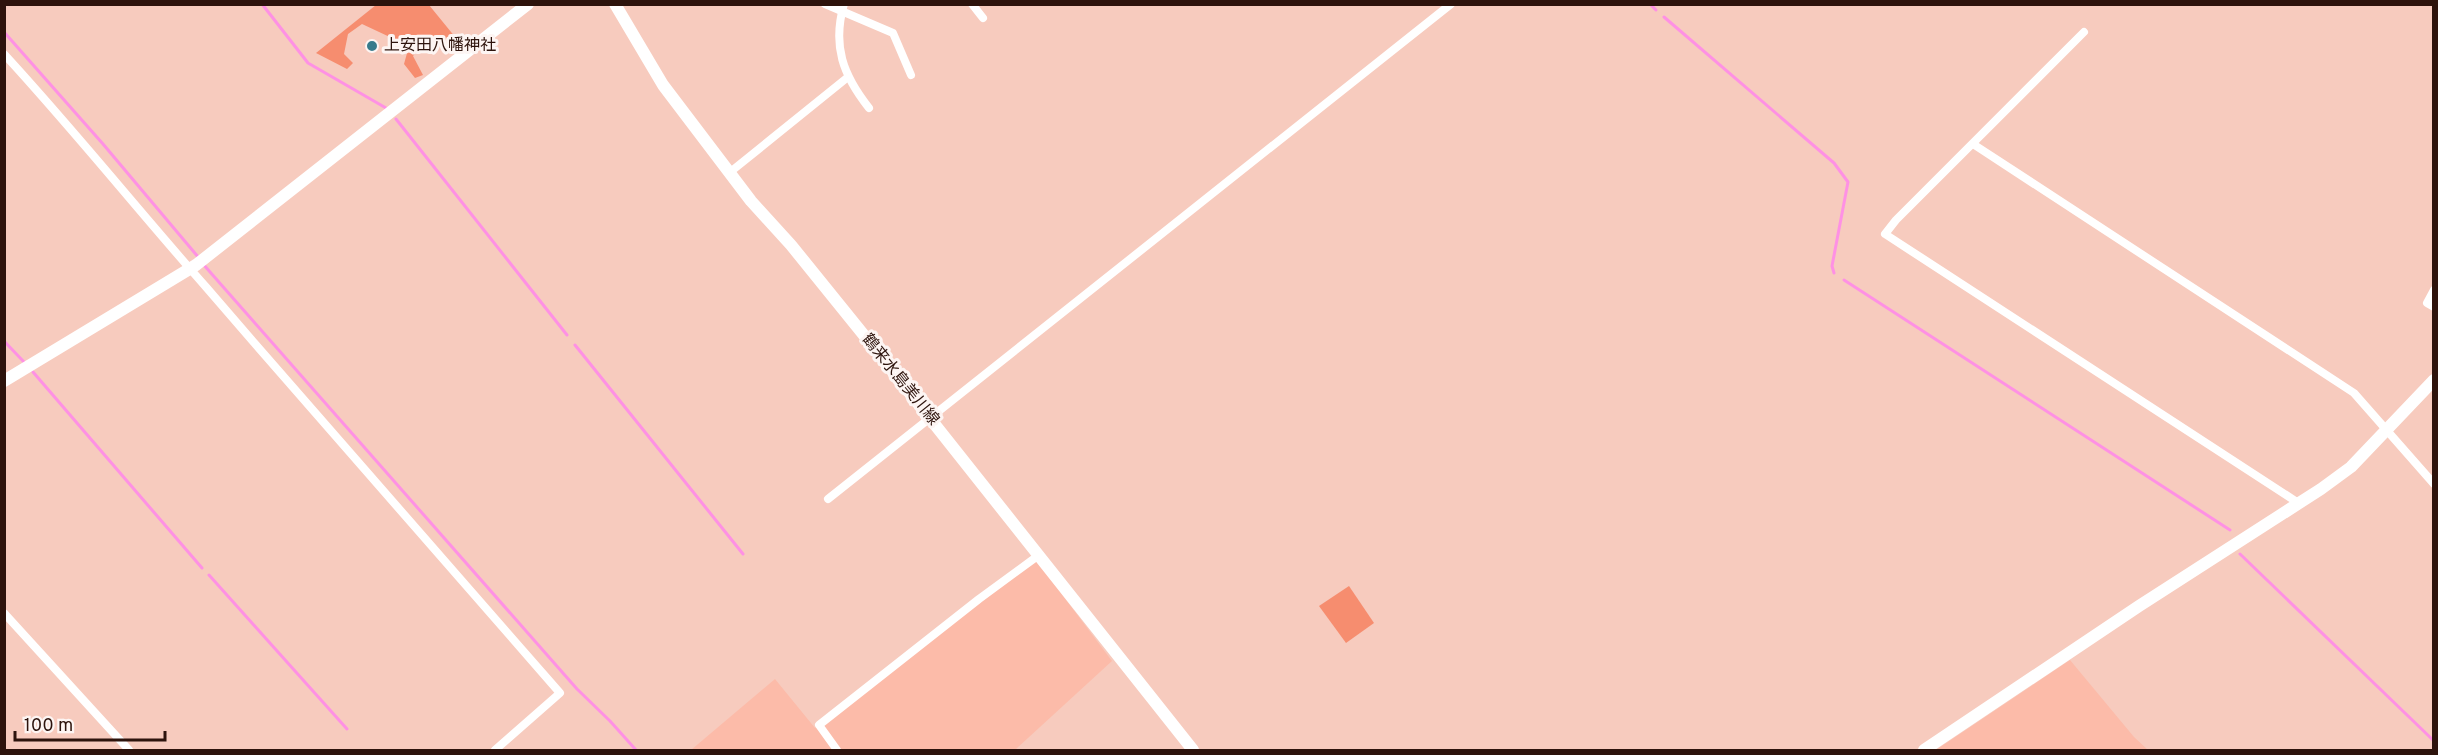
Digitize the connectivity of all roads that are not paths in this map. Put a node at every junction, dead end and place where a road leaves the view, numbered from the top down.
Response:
1 (528, 4) edge
2 (615, 4) edge
3 (825, 4) edge
4 (972, 4) edge
5 (1451, 4) edge
6 (843, 8) edge
7 (983, 18) dead end
8 (2084, 32) dead end
9 (4, 54) edge
10 (911, 75) dead end
11 (848, 77) junction
12 (869, 108) dead end
13 (1972, 144) junction
14 (729, 173) junction
15 (196, 264) junction
16 (2433, 290) edge
17 (2433, 307) edge
18 (2433, 380) edge
19 (4, 381) edge
20 (930, 419) junction
21 (2386, 431) junction
22 (2433, 484) edge
23 (828, 498) dead end
24 (2300, 504) junction
25 (1039, 555) junction
26 (4, 613) edge
27 (129, 750) edge
28 (495, 750) edge
29 (837, 750) edge
30 (1193, 750) edge
31 (1924, 750) edge

1 - 15 street
2 - 14 street, 鶴来水島美川線
3 - 6 street
4 - 7 street
5 - 20 street
6 - 10 street
6 - 11 street
8 - 13 street
9 - 15 street
11 - 12 street
11 - 14 street
13 - 21 street
13 - 24 street
14 - 20 street, 鶴来水島美川線
15 - 19 street
15 - 28 street
16 - 17 street
18 - 21 street
20 - 23 street
20 - 25 street, 鶴来水島美川線
21 - 22 street
21 - 24 street
24 - 31 street
25 - 29 street
25 - 30 street, 鶴来水島美川線
26 - 27 street

